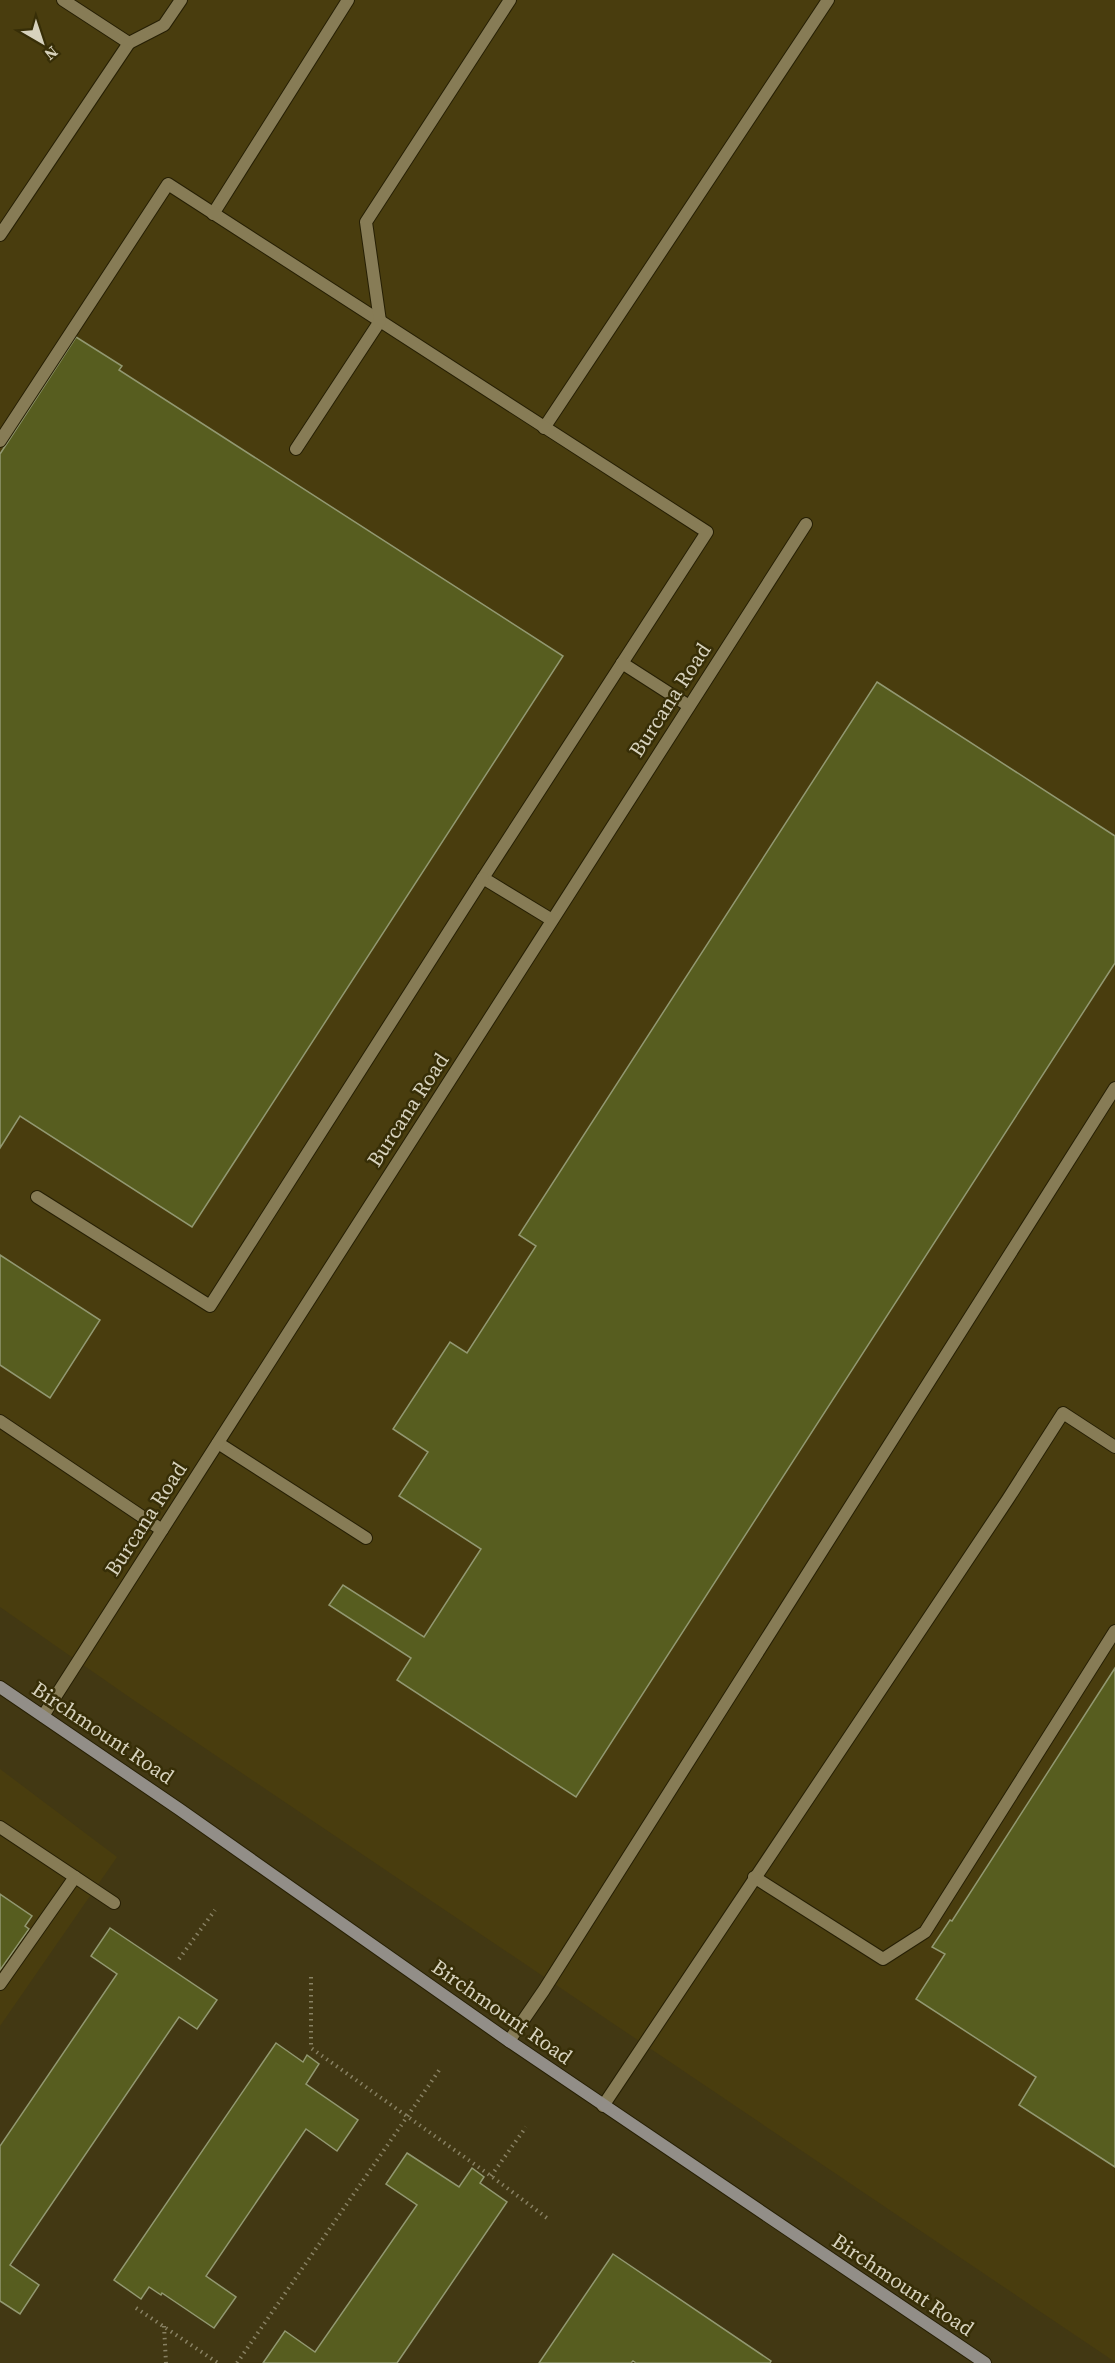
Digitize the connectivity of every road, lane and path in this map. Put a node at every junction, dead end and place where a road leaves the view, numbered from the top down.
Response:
1 (63, 0) edge
2 (181, 0) edge
3 (348, 0) edge
4 (510, 0) edge
5 (828, 0) edge
6 (129, 43) junction
7 (213, 214) junction
8 (0, 235) edge
9 (380, 321) junction
10 (544, 428) junction
11 (0, 441) edge
12 (296, 449) dead end
13 (806, 524) dead end
14 (622, 663) junction
15 (689, 706) junction
16 (483, 878) junction
17 (552, 920) junction
18 (1115, 1088) edge
19 (37, 1197) dead end
20 (0, 1421) edge
21 (218, 1443) junction
22 (1115, 1447) edge
23 (162, 1530) junction
24 (366, 1538) dead end
25 (1115, 1631) edge
26 (0, 1687) edge
27 (43, 1716) junction
28 (0, 1827) edge
29 (754, 1876) junction
30 (75, 1878) junction
31 (114, 1903) dead end
32 (215, 1910) dead end
33 (180, 1959) dead end
34 (311, 1977) dead end
35 (0, 1984) edge
36 (509, 2041) junction
37 (440, 2069) dead end
38 (603, 2106) junction
39 (407, 2116) junction
40 (526, 2127) dead end
41 (491, 2176) junction
42 (547, 2218) dead end
43 (136, 2308) dead end
44 (164, 2326) junction
45 (166, 2363) edge
46 (218, 2363) edge
47 (237, 2363) edge
48 (985, 2363) edge

1 - 6 street
2 - 6 street
3 - 7 street
4 - 9 street
5 - 10 street
6 - 8 street
7 - 9 street
7 - 11 street
9 - 10 street
9 - 12 street
10 - 14 street
13 - 15 street, Burcana Road
14 - 15 street
14 - 16 street
15 - 17 street, Burcana Road
16 - 17 street
16 - 19 street
17 - 21 street, Burcana Road
18 - 36 street
20 - 23 street
21 - 23 street, Burcana Road
21 - 24 street
22 - 29 street
23 - 27 street, Burcana Road
25 - 29 street
26 - 27 main road, Birchmount Road
27 - 36 main road, Birchmount Road
28 - 30 street
29 - 38 street
30 - 31 street
30 - 35 street
32 - 33 path
34 - 39 path
36 - 38 main road, Birchmount Road
37 - 39 path
38 - 48 main road, Birchmount Road
39 - 41 path
39 - 47 path
40 - 41 path
41 - 42 path
43 - 44 path
44 - 45 path
44 - 46 path

